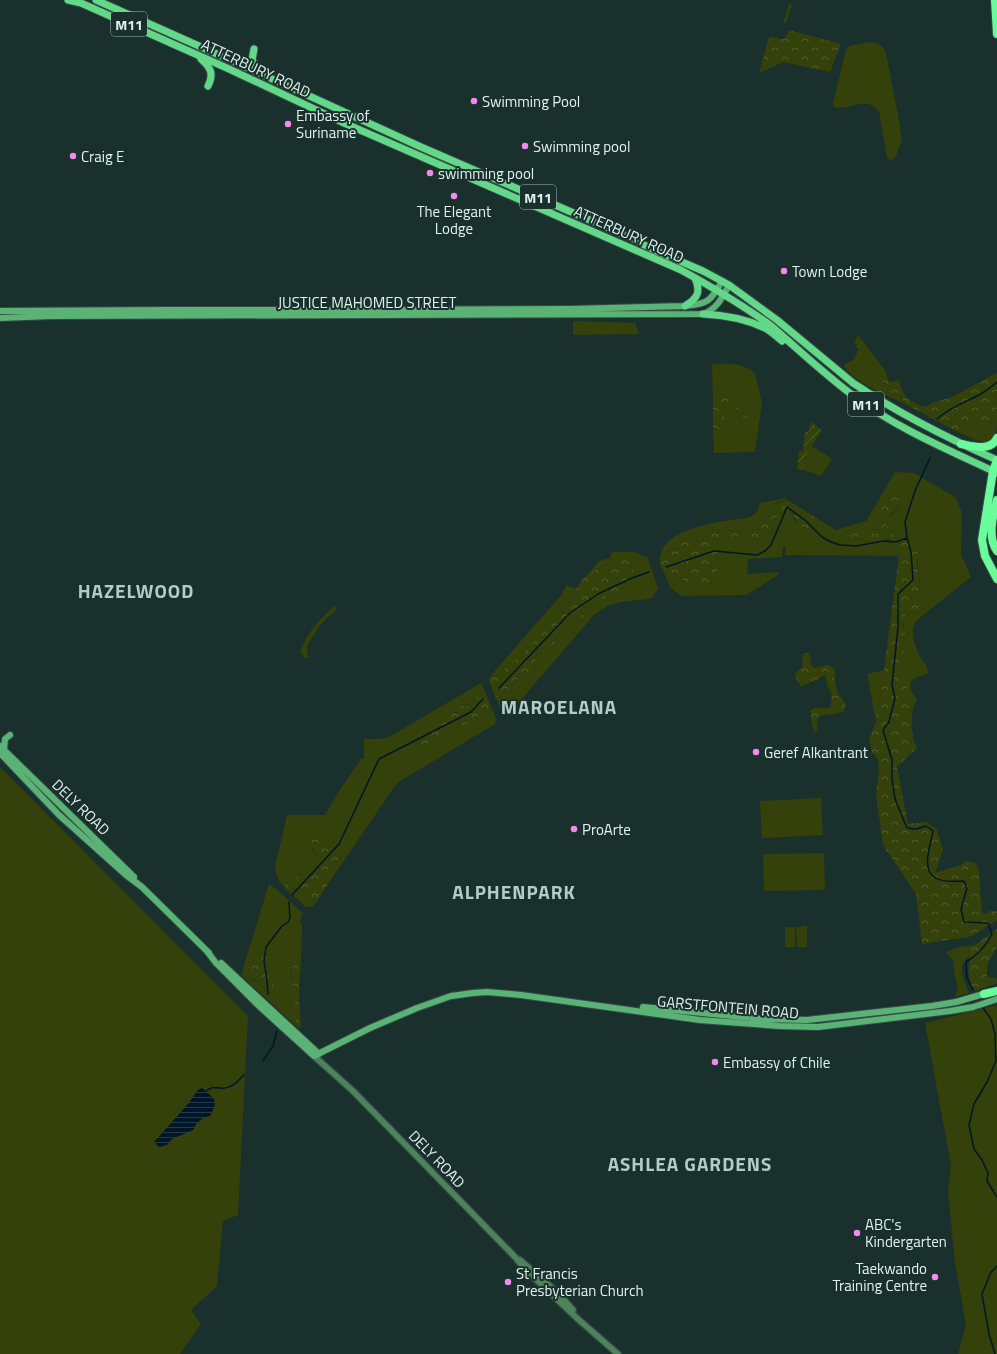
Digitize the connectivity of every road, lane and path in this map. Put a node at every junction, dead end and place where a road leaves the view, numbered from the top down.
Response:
1 (68, 0) edge
2 (96, 0) edge
3 (995, 0) edge
4 (997, 34) edge
5 (254, 49) dead end
6 (189, 51) junction
7 (259, 73) junction
8 (208, 86) dead end
9 (695, 278) junction
10 (722, 281) junction
11 (729, 285) junction
12 (717, 290) junction
13 (724, 294) junction
14 (685, 306) junction
15 (0, 312) edge
16 (703, 314) junction
17 (0, 318) edge
18 (815, 364) junction
19 (997, 438) edge
20 (961, 444) junction
21 (997, 460) edge
22 (995, 472) edge
23 (997, 500) edge
24 (997, 551) edge
25 (997, 579) edge
26 (10, 735) dead end
27 (1, 750) edge
28 (64, 811) junction
29 (84, 837) junction
30 (142, 887) junction
31 (206, 950) junction
32 (997, 990) edge
33 (252, 992) junction
34 (984, 994) joint
35 (997, 999) edge
36 (575, 1002) junction
37 (259, 1006) junction
38 (278, 1015) junction
39 (317, 1055) junction
40 (618, 1354) edge

1 - 6 main road, ATTERBURY ROAD / M11
2 - 7 main road, ATTERBURY ROAD / M11
3 - 4 highway
5 - 7 main road
6 - 8 main road
6 - 9 main road, ATTERBURY ROAD / M11
7 - 10 main road, ATTERBURY ROAD / M11
9 - 12 main road, ATTERBURY ROAD / M11
9 - 14 main road
10 - 11 main road, ATTERBURY ROAD / M11
10 - 12 main road, JUSTICE MAHOMED STREET
11 - 13 main road
11 - 20 main road, ATTERBURY ROAD / M11
12 - 13 main road, ATTERBURY ROAD / M11
12 - 14 main road, JUSTICE MAHOMED STREET
13 - 16 main road
13 - 18 main road, ATTERBURY ROAD / M11
14 - 15 main road, JUSTICE MAHOMED STREET
16 - 17 main road, JUSTICE MAHOMED STREET
16 - 18 main road
18 - 22 main road, ATTERBURY ROAD / M11
19 - 20 highway
20 - 21 main road, ATTERBURY ROAD / M11
21 - 22 highway
22 - 25 highway
23 - 24 highway
26 - 27 main road
27 - 28 main road, DELY ROAD
27 - 29 main road, DELY ROAD
28 - 29 main road
28 - 30 main road, DELY ROAD
29 - 30 main road, DELY ROAD
30 - 31 main road, DELY ROAD
31 - 33 main road, DELY ROAD
31 - 37 main road, DELY ROAD
32 - 34 highway
33 - 37 main road
33 - 38 main road, DELY ROAD
34 - 36 main road, GARSTFONTEIN ROAD
35 - 36 main road, GARSTFONTEIN ROAD
36 - 39 main road, GARSTFONTEIN ROAD
37 - 38 main road
37 - 39 main road, DELY ROAD
38 - 39 main road, DELY ROAD
39 - 40 street, DELY ROAD

